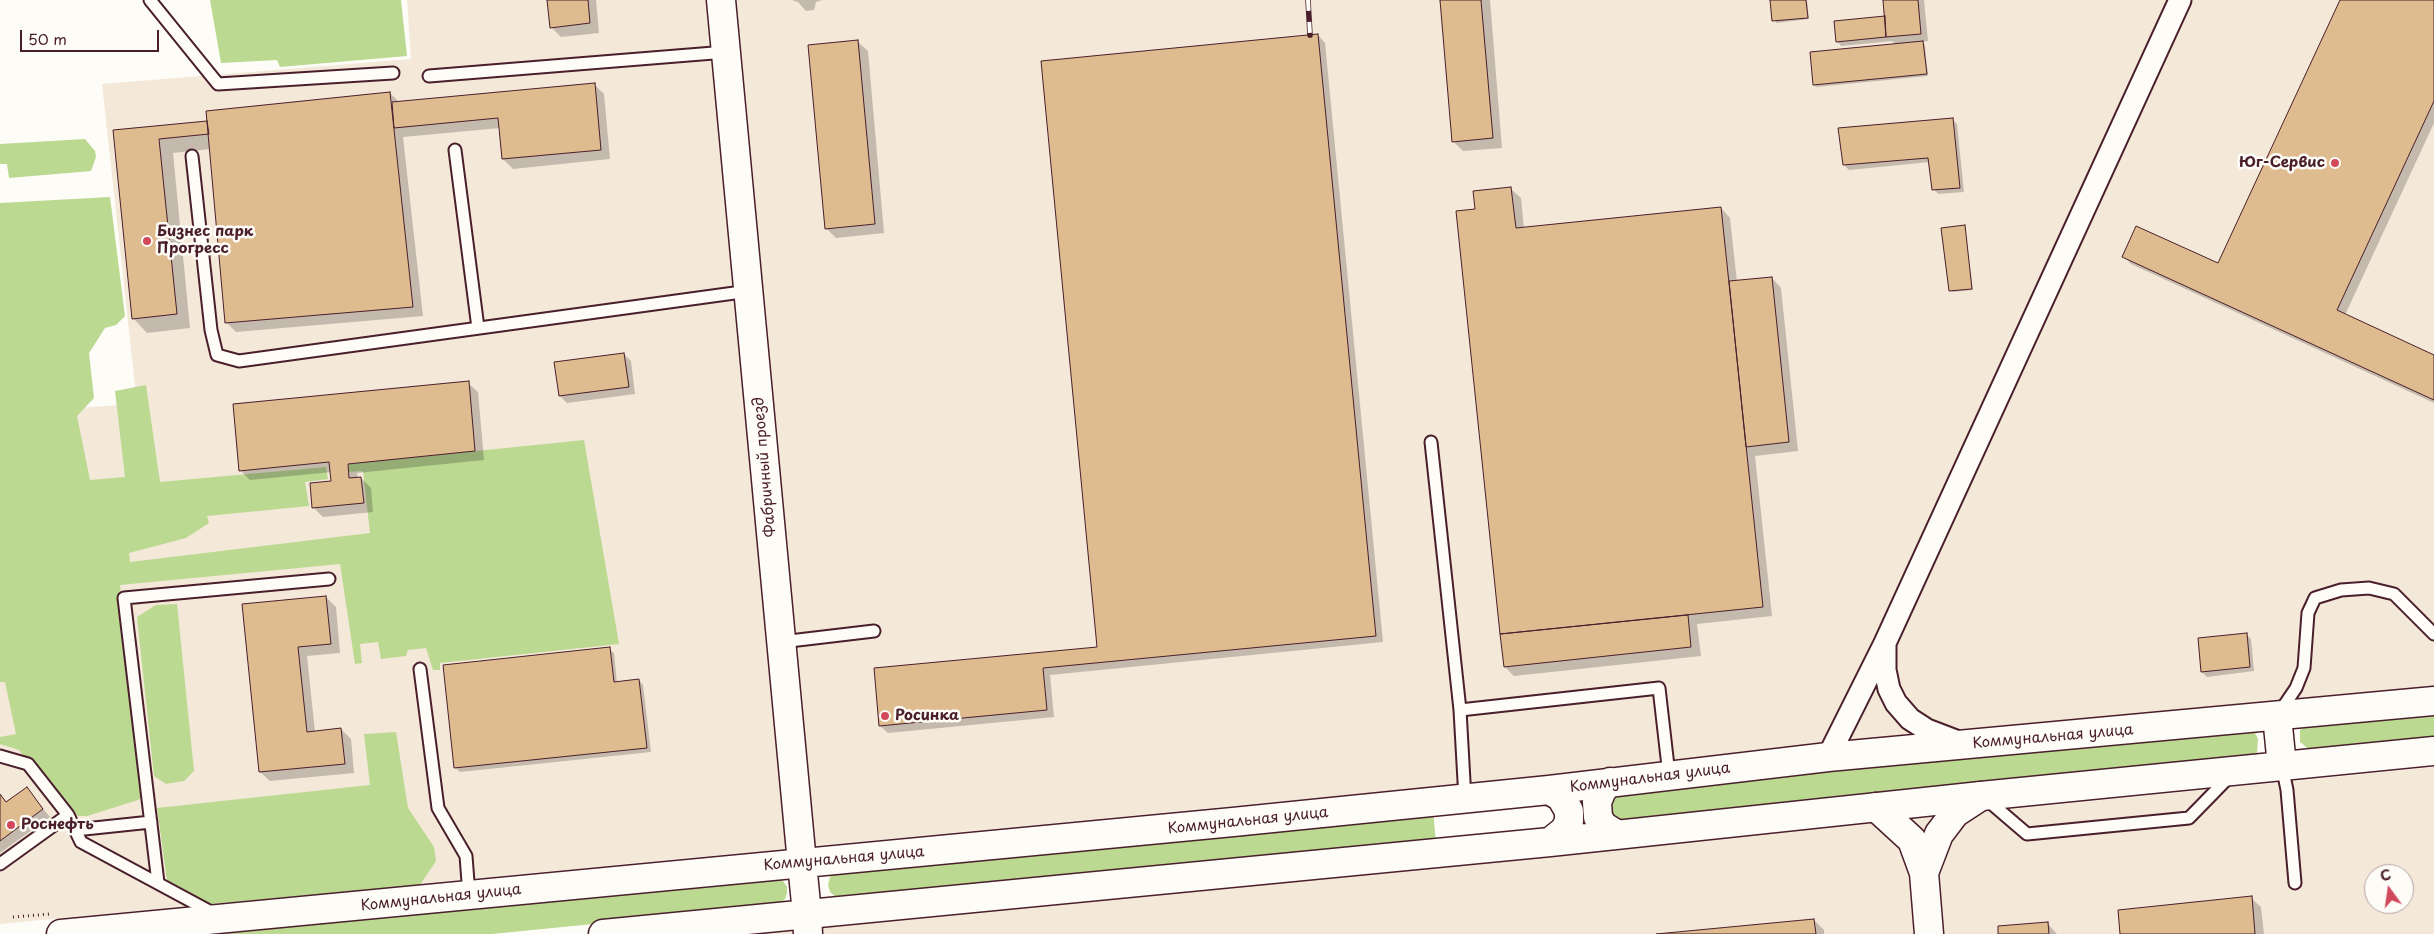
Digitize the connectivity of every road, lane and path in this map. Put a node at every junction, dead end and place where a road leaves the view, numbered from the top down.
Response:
1 (150, 0) edge
2 (721, 0) edge
3 (2180, 0) edge
4 (726, 52) junction
5 (392, 72) dead end
6 (428, 76) dead end
7 (455, 150) dead end
8 (192, 156) dead end
9 (748, 291) junction
10 (478, 328) junction
11 (1431, 442) dead end
12 (330, 579) dead end
13 (874, 631) dead end
14 (2434, 634) edge
15 (781, 642) junction
16 (1885, 643) junction
17 (420, 669) dead end
18 (2434, 701) edge
19 (1460, 710) junction
20 (2277, 716) junction
21 (1966, 745) junction
22 (2434, 751) edge
23 (0, 756) edge
24 (1828, 757) junction
25 (2282, 766) junction
26 (2234, 772) junction
27 (1670, 775) junction
28 (1610, 782) junction
29 (1549, 790) junction
30 (1981, 796) junction
31 (1465, 799) junction
32 (1876, 807) junction
33 (68, 815) junction
34 (151, 822) junction
35 (75, 830) junction
36 (1616, 834) junction
37 (1550, 842) junction
38 (0, 864) edge
39 (802, 864) junction
40 (1924, 873) junction
41 (158, 883) junction
42 (2295, 883) dead end
43 (469, 895) junction
44 (224, 919) junction
45 (808, 924) edge
46 (60, 934) edge
47 (603, 934) edge
48 (1930, 934) edge

1 - 5 lane
2 - 4 main road, Фабричный проезд
3 - 16 street
4 - 6 lane
4 - 9 main road, Фабричный проезд
7 - 10 lane
8 - 10 lane
9 - 10 lane
9 - 15 main road, Фабричный проезд
11 - 19 lane
12 - 34 lane
13 - 15 lane
14 - 20 lane
15 - 39 main road, Фабричный проезд
16 - 21 street
16 - 24 street
17 - 43 lane
18 - 20 main road, Коммунальная улица
19 - 27 lane
19 - 31 lane
20 - 21 main road, Коммунальная улица
20 - 25 main road
21 - 24 main road, Коммунальная улица
22 - 25 main road
23 - 33 lane
24 - 27 main road, Коммунальная улица
25 - 26 main road
25 - 42 lane
26 - 30 main road
26 - 30 lane
27 - 28 main road, Коммунальная улица
28 - 29 main road, Коммунальная улица
28 - 36 main road
29 - 31 main road, Коммунальная улица
29 - 37 main road
30 - 32 main road
30 - 40 main road
31 - 39 main road, Коммунальная улица
32 - 36 main road
32 - 40 main road
33 - 35 lane
33 - 38 lane
34 - 35 lane
34 - 41 lane
35 - 41 lane
36 - 37 main road
37 - 45 main road
39 - 43 main road, Коммунальная улица
39 - 45 main road, Фабричный проезд
40 - 48 main road
41 - 44 lane
43 - 44 main road, Коммунальная улица
44 - 46 main road, Коммунальная улица
45 - 47 main road

